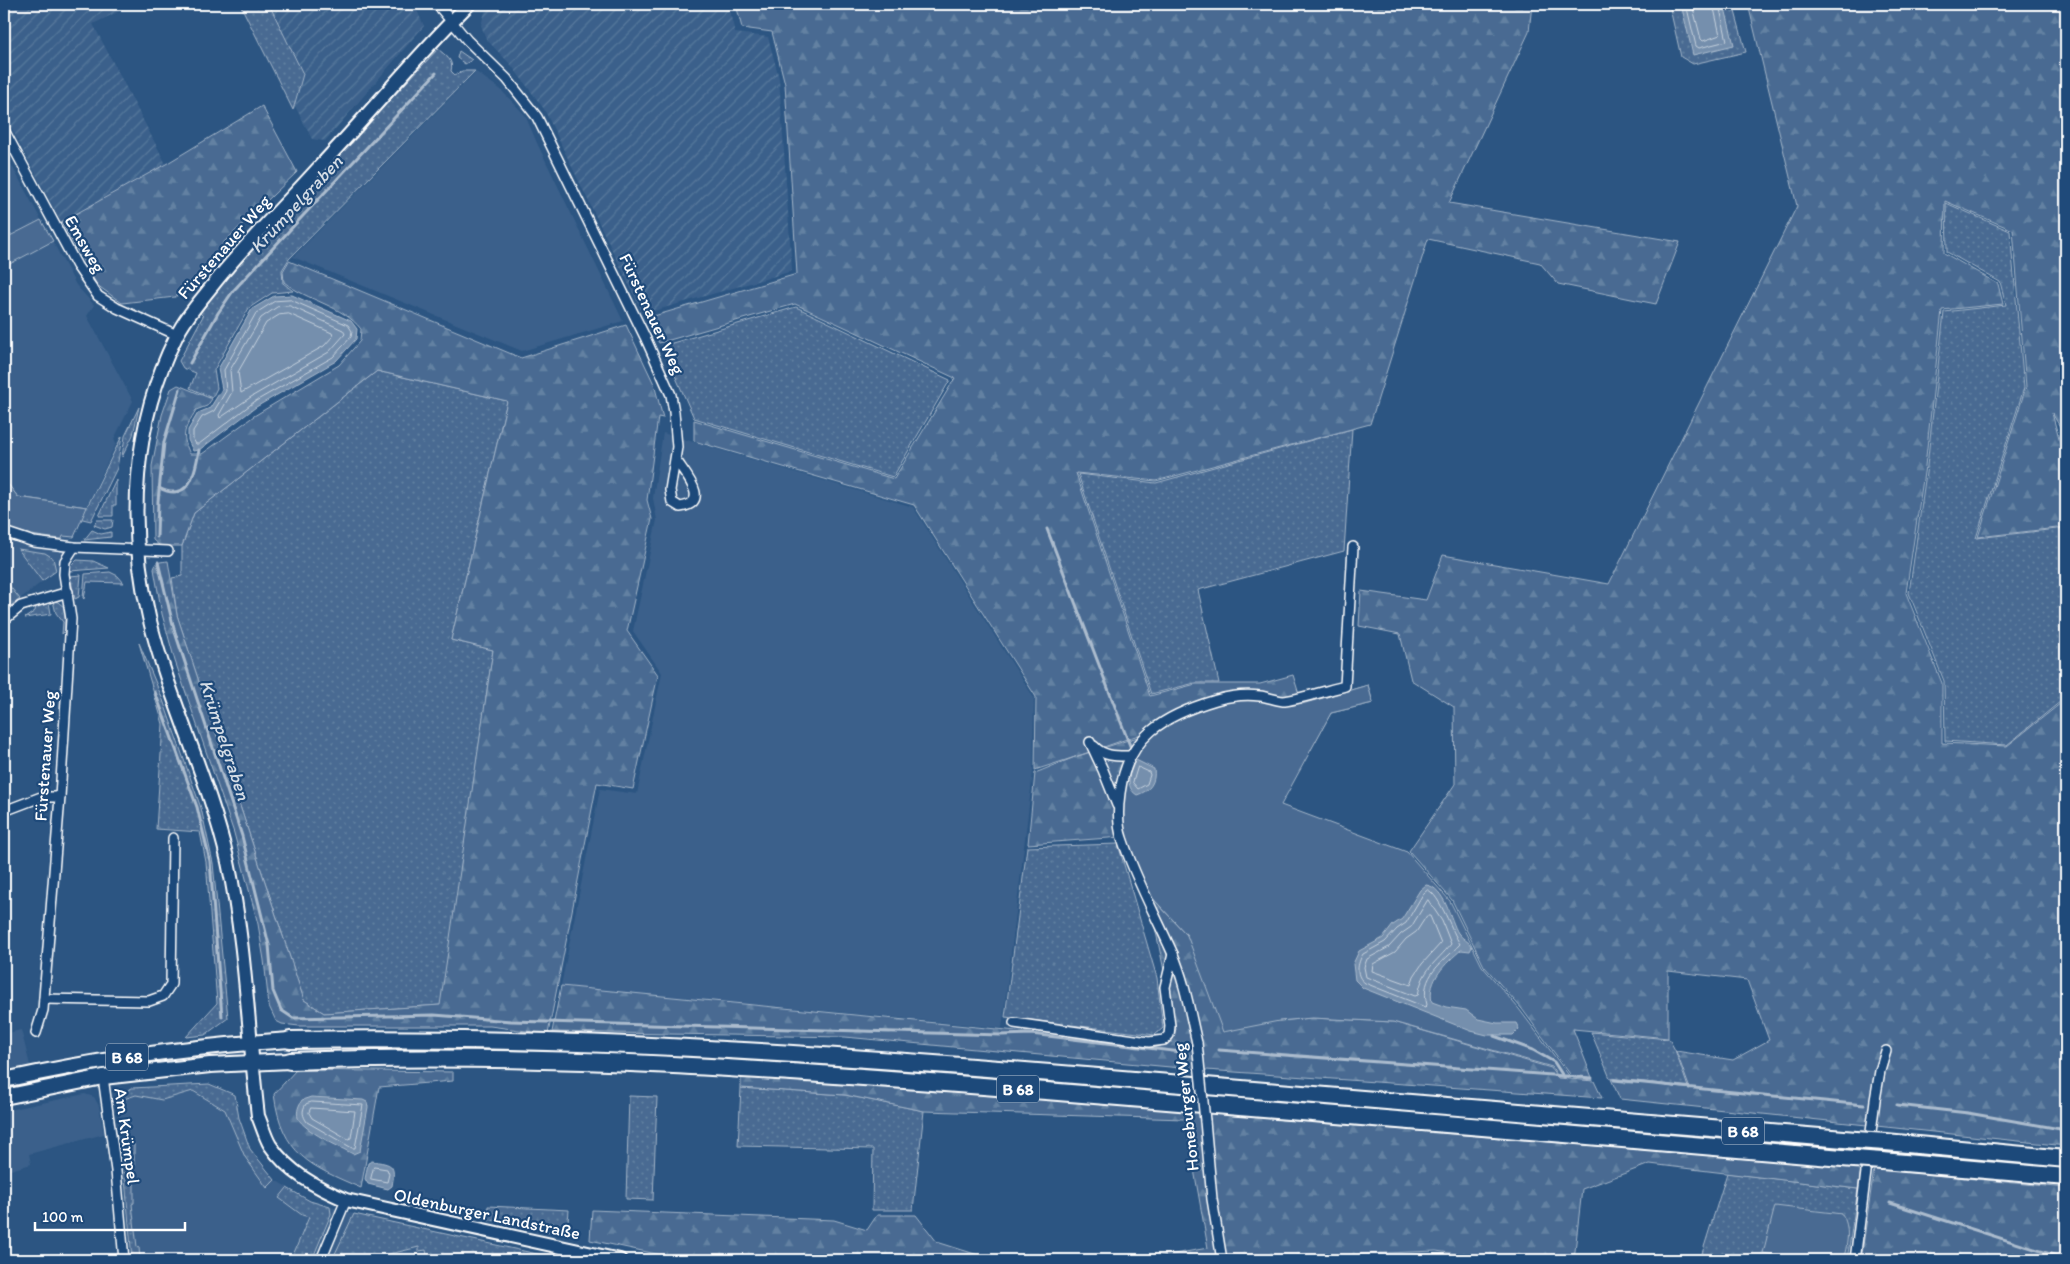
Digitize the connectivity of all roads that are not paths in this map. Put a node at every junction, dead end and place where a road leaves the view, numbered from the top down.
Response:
1 (437, 4) edge
2 (469, 4) edge
3 (451, 22) junction
4 (4, 130) edge
5 (177, 335) junction
6 (676, 460) junction
7 (4, 532) edge
8 (74, 547) junction
9 (1353, 547) dead end
10 (138, 550) junction
11 (168, 551) dead end
12 (68, 592) junction
13 (4, 620) edge
14 (1132, 753) junction
15 (60, 797) junction
16 (1118, 808) junction
17 (4, 811) edge
18 (173, 838) dead end
19 (1173, 954) junction
20 (44, 999) junction
21 (1014, 1023) dead end
22 (36, 1033) dead end
23 (290, 1040) joint
24 (252, 1042) junction
25 (1886, 1051) dead end
26 (290, 1061) joint
27 (253, 1063) junction
28 (102, 1077) junction
29 (4, 1080) edge
30 (4, 1097) edge
31 (2066, 1159) edge
32 (2066, 1176) edge
33 (346, 1200) junction
34 (124, 1260) edge
35 (322, 1260) edge
36 (620, 1260) edge
37 (1222, 1260) edge
38 (1855, 1260) edge

1 - 3 street
2 - 3 street, Fürstenauer Weg
3 - 5 street, Fürstenauer Weg
3 - 6 street, Fürstenauer Weg
4 - 5 street, Emsweg
5 - 10 street, Fürstenauer Weg
6 - 6 street, Fürstenauer Weg
7 - 8 street
8 - 10 street
8 - 12 street, Fürstenauer Weg
9 - 14 street, Honeburger Weg
10 - 11 street
10 - 24 street, Fürstenauer Weg
12 - 13 street
12 - 15 street, Fürstenauer Weg
14 - 16 street, Honeburger Weg
14 - 16 street, Honeburger Weg
15 - 17 street
15 - 20 street, Fürstenauer Weg
16 - 19 street, Honeburger Weg
18 - 20 street
19 - 21 street, Honeburger Weg
19 - 37 street, Honeburger Weg, bridge
20 - 22 street, Fürstenauer Weg
23 - 24 main road, B 68
23 - 31 highway, B 68, bridge
24 - 27 street, Oldenburger Landstraße
24 - 29 main road, B 68
25 - 38 street
26 - 27 main road, B 68
26 - 32 highway, B 68, bridge
27 - 28 main road, B 68
27 - 33 street, Oldenburger Landstraße
28 - 30 main road, B 68
28 - 34 street, Am Krümpel
33 - 35 street
33 - 36 street, Oldenburger Landstraße

